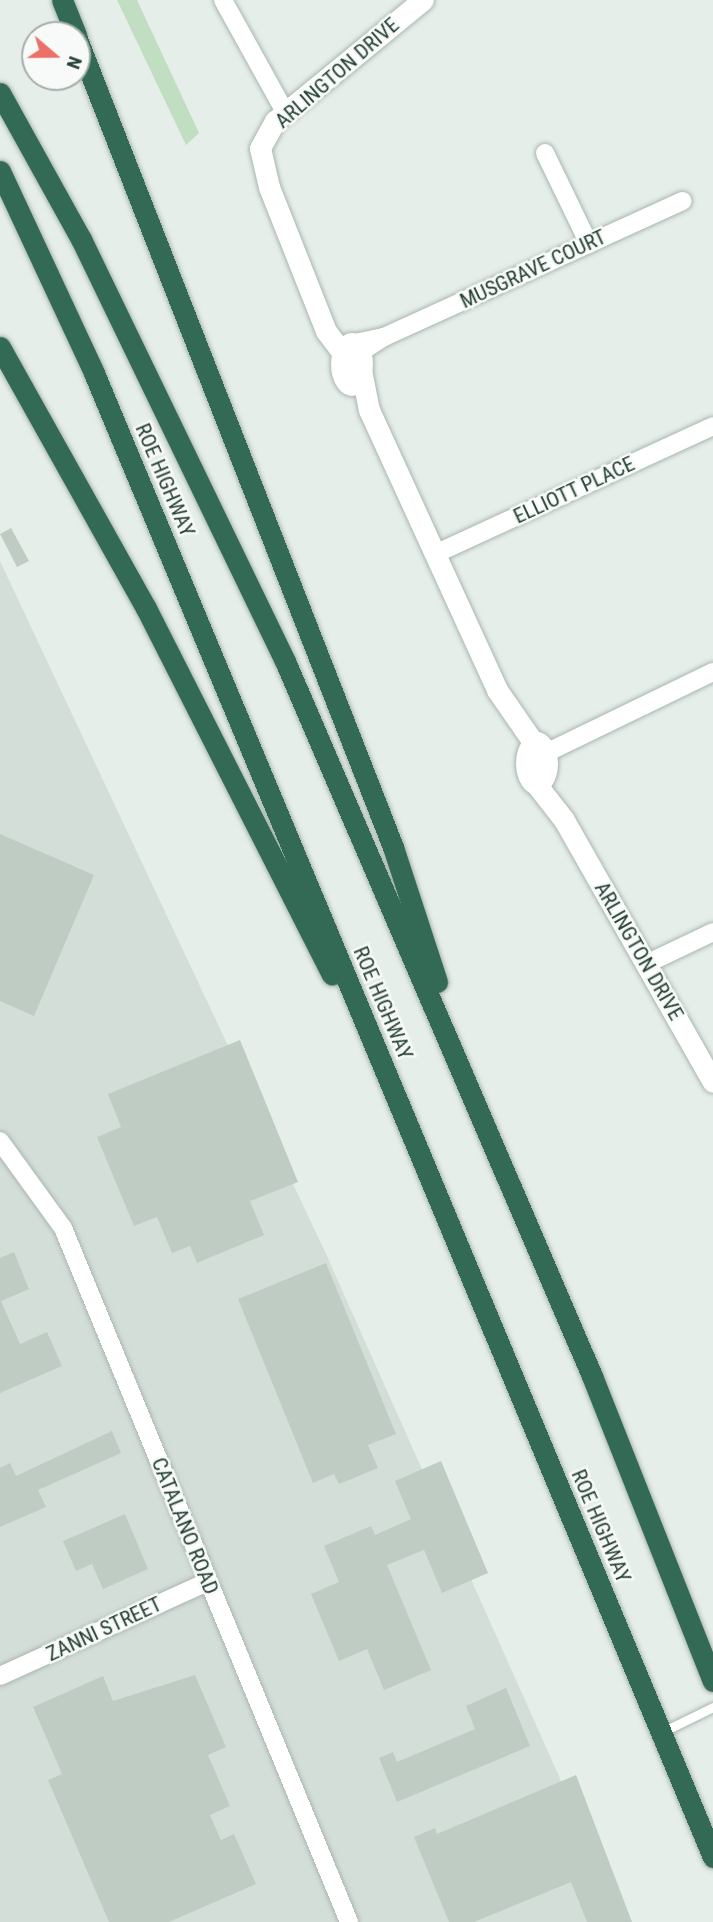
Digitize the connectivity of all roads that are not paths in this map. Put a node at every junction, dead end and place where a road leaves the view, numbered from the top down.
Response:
1 (62, 0) edge
2 (223, 0) edge
3 (422, 0) edge
4 (70, 21) edge
5 (91, 74) edge
6 (0, 93) edge
7 (285, 112) junction
8 (545, 153) dead end
9 (0, 171) edge
10 (683, 201) dead end
11 (589, 244) junction
12 (0, 347) edge
13 (352, 352) junction
14 (713, 426) edge
15 (435, 554) junction
16 (713, 672) edge
17 (537, 752) junction
18 (713, 932) edge
19 (646, 964) junction
20 (386, 1076) junction
21 (713, 1082) edge
22 (476, 1103) junction
23 (0, 1141) edge
24 (207, 1581) junction
25 (0, 1676) edge
26 (713, 1681) edge
27 (713, 1707) edge
28 (662, 1732) junction
29 (713, 1857) edge
30 (349, 1922) edge

1 - 4 highway
2 - 7 street
3 - 7 street, ARLINGTON DRIVE
5 - 22 highway
6 - 22 highway, ROE HIGHWAY
7 - 13 street, ARLINGTON DRIVE
8 - 11 street
9 - 20 highway, ROE HIGHWAY
10 - 11 street, MUSGRAVE COURT
11 - 13 street, MUSGRAVE COURT
12 - 20 highway
13 - 15 street, ARLINGTON DRIVE
14 - 15 street, ELLIOTT PLACE
15 - 17 street, ARLINGTON DRIVE
16 - 17 street
17 - 19 street, ARLINGTON DRIVE
18 - 19 street
19 - 21 street, ARLINGTON DRIVE
20 - 28 highway, ROE HIGHWAY
22 - 26 highway, ROE HIGHWAY
23 - 24 street, CATALANO ROAD
24 - 25 street, ZANNI STREET
24 - 30 street, CATALANO ROAD
27 - 28 lane
28 - 29 highway, ROE HIGHWAY

